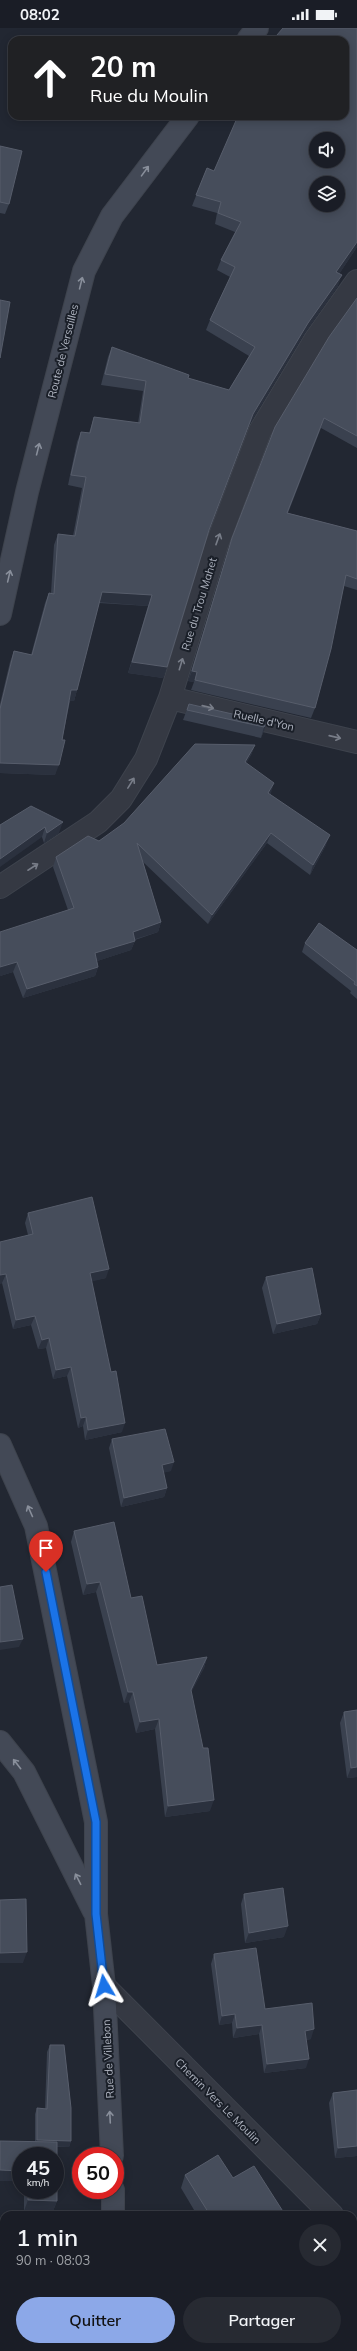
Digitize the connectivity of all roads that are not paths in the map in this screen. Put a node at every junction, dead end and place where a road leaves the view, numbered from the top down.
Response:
1 (185, 120) edge
2 (357, 281) edge
3 (0, 614) edge
4 (170, 698) junction
5 (357, 742) edge
6 (0, 887) edge
7 (0, 1445) edge
8 (0, 1742) edge
9 (96, 1914) junction
10 (104, 1986) junction
11 (112, 2147) edge
12 (113, 2199) edge
13 (113, 2211) edge
14 (328, 2211) edge

3 -> 1 main road, Route de Versailles
4 -> 2 street, Rue du Trou Mahet
4 -> 5 street, Ruelle d'Yon
6 -> 4 street, Rue du Trou Mahet
9 -> 7 main road
9 -> 8 main road
9 - 10 main road, Rue de Villebon
11 -> 10 main road, Rue de Villebon
10 - 14 street, Chemin Vers Le Moulin
12 - 13 main road

